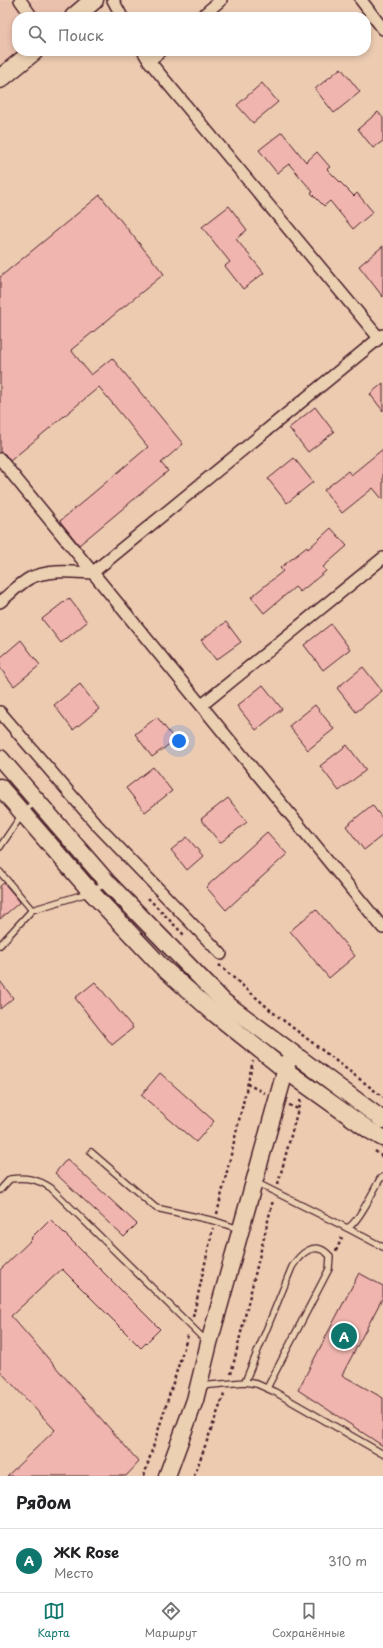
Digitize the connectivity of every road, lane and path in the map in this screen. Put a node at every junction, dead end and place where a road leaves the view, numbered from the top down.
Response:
1 (20, 0) edge
2 (94, 0) edge
3 (113, 0) edge
4 (221, 0) edge
5 (361, 0) edge
6 (28, 12) edge
7 (80, 12) edge
8 (119, 12) edge
9 (207, 12) edge
10 (370, 12) edge
11 (371, 13) edge
12 (383, 28) edge
13 (28, 56) edge
14 (146, 56) edge
15 (155, 56) edge
16 (149, 61) junction
17 (0, 79) edge
18 (381, 337) edge
19 (0, 459) edge
20 (383, 558) edge
21 (92, 573) junction
22 (0, 602) edge
23 (202, 705) junction
24 (0, 712) edge
25 (0, 758) edge
26 (0, 787) edge
27 (36, 800) junction
28 (22, 813) junction
29 (0, 847) edge
30 (0, 872) edge
31 (108, 883) junction
32 (91, 892) junction
33 (32, 910) junction
34 (383, 928) edge
35 (0, 945) edge
36 (221, 954) dead end
37 (257, 1048) junction
38 (291, 1052) junction
39 (285, 1070) junction
40 (304, 1084) junction
41 (383, 1120) edge
42 (383, 1138) edge
43 (91, 1152) dead end
44 (383, 1177) edge
45 (255, 1182) junction
46 (0, 1190) edge
47 (275, 1193) junction
48 (215, 1221) junction
49 (347, 1228) junction
50 (241, 1229) junction
51 (383, 1246) edge
52 (331, 1262) junction
53 (191, 1326) junction
54 (209, 1343) junction
55 (245, 1382) junction
56 (228, 1383) junction
57 (198, 1386) junction
58 (267, 1388) junction
59 (383, 1454) edge
60 (144, 1476) edge
61 (167, 1476) edge
62 (194, 1476) edge

1 - 6 street
2 - 7 main road
3 - 8 street
4 - 9 street
5 - 10 street
11 - 12 street
13 - 17 main road
14 - 16 street
15 - 16 street
16 - 18 street
18 - 21 street
19 - 21 street
20 - 23 street
21 - 22 street
21 - 23 street
23 - 34 street
24 - 36 street
25 - 27 main road
26 - 28 main road
27 - 28 lane
27 - 31 main road
28 - 29 lane
28 - 32 main road
30 - 33 lane
31 - 32 lane
31 - 38 main road
32 - 33 lane
32 - 37 main road
33 - 35 lane
37 - 39 main road
37 - 48 path
38 - 39 main road
38 - 41 main road
39 - 40 main road
39 - 45 main road
40 - 42 main road
40 - 47 path
43 - 48 lane
44 - 49 lane
45 - 47 lane
45 - 50 main road
46 - 53 lane
47 - 49 lane
47 - 56 path
48 - 50 lane
48 - 53 path
49 - 51 lane
49 - 52 path
50 - 54 main road
52 - 55 lane
52 - 58 lane
53 - 54 lane
53 - 60 path
54 - 57 main road
55 - 56 lane
55 - 58 lane
56 - 57 lane
56 - 62 path
57 - 61 main road
58 - 59 lane

